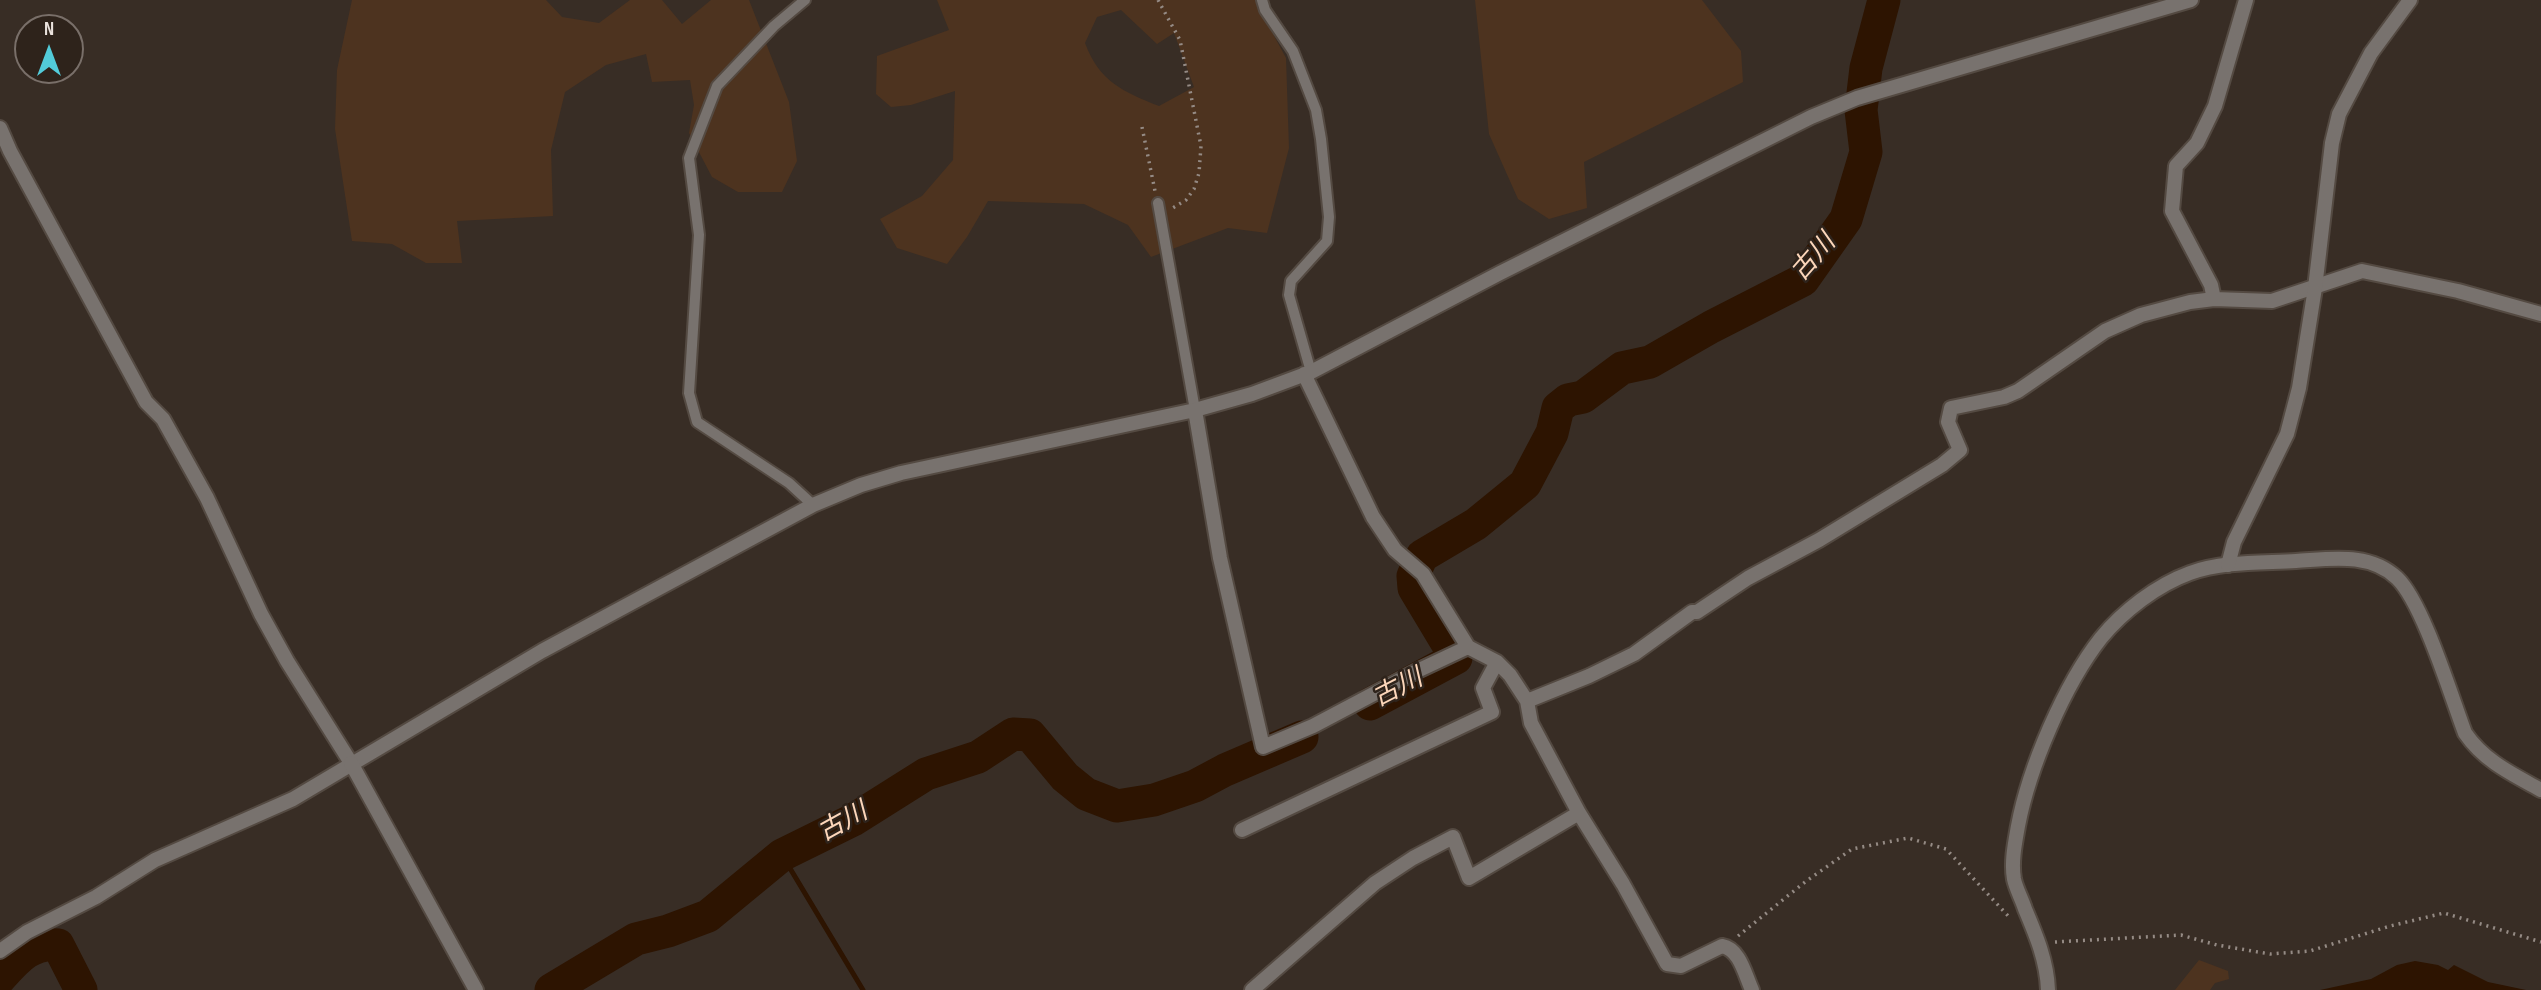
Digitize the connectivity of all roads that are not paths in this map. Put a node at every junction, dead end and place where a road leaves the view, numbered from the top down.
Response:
1 (805, 0) edge
2 (1262, 0) edge
3 (2191, 0) edge
4 (2246, 0) edge
5 (2410, 0) edge
6 (0, 128) edge
7 (1159, 208) road end
8 (2315, 288) junction
9 (2214, 299) junction
10 (2541, 313) edge
11 (1308, 373) junction
12 (1195, 410) junction
13 (813, 505) junction
14 (2228, 565) junction
15 (1458, 652) junction
16 (1497, 662) junction
17 (1527, 701) junction
18 (351, 763) junction
19 (2541, 790) edge
20 (1579, 813) junction
21 (1242, 830) dead end
22 (0, 951) edge
23 (476, 990) edge
24 (1252, 990) edge
25 (1752, 990) edge
26 (2049, 990) edge

1 - 13 lane
2 - 11 lane
3 - 11 street
4 - 9 street
5 - 8 street
6 - 18 street
7 - 12 lane
8 - 9 street
8 - 10 street
8 - 14 street
9 - 17 street
11 - 12 street
11 - 15 street
12 - 13 street
12 - 15 street
13 - 18 street
14 - 19 street
14 - 26 street
15 - 16 street
16 - 17 street
16 - 21 street
17 - 20 street
18 - 22 street
18 - 23 street
20 - 24 street
20 - 25 street

